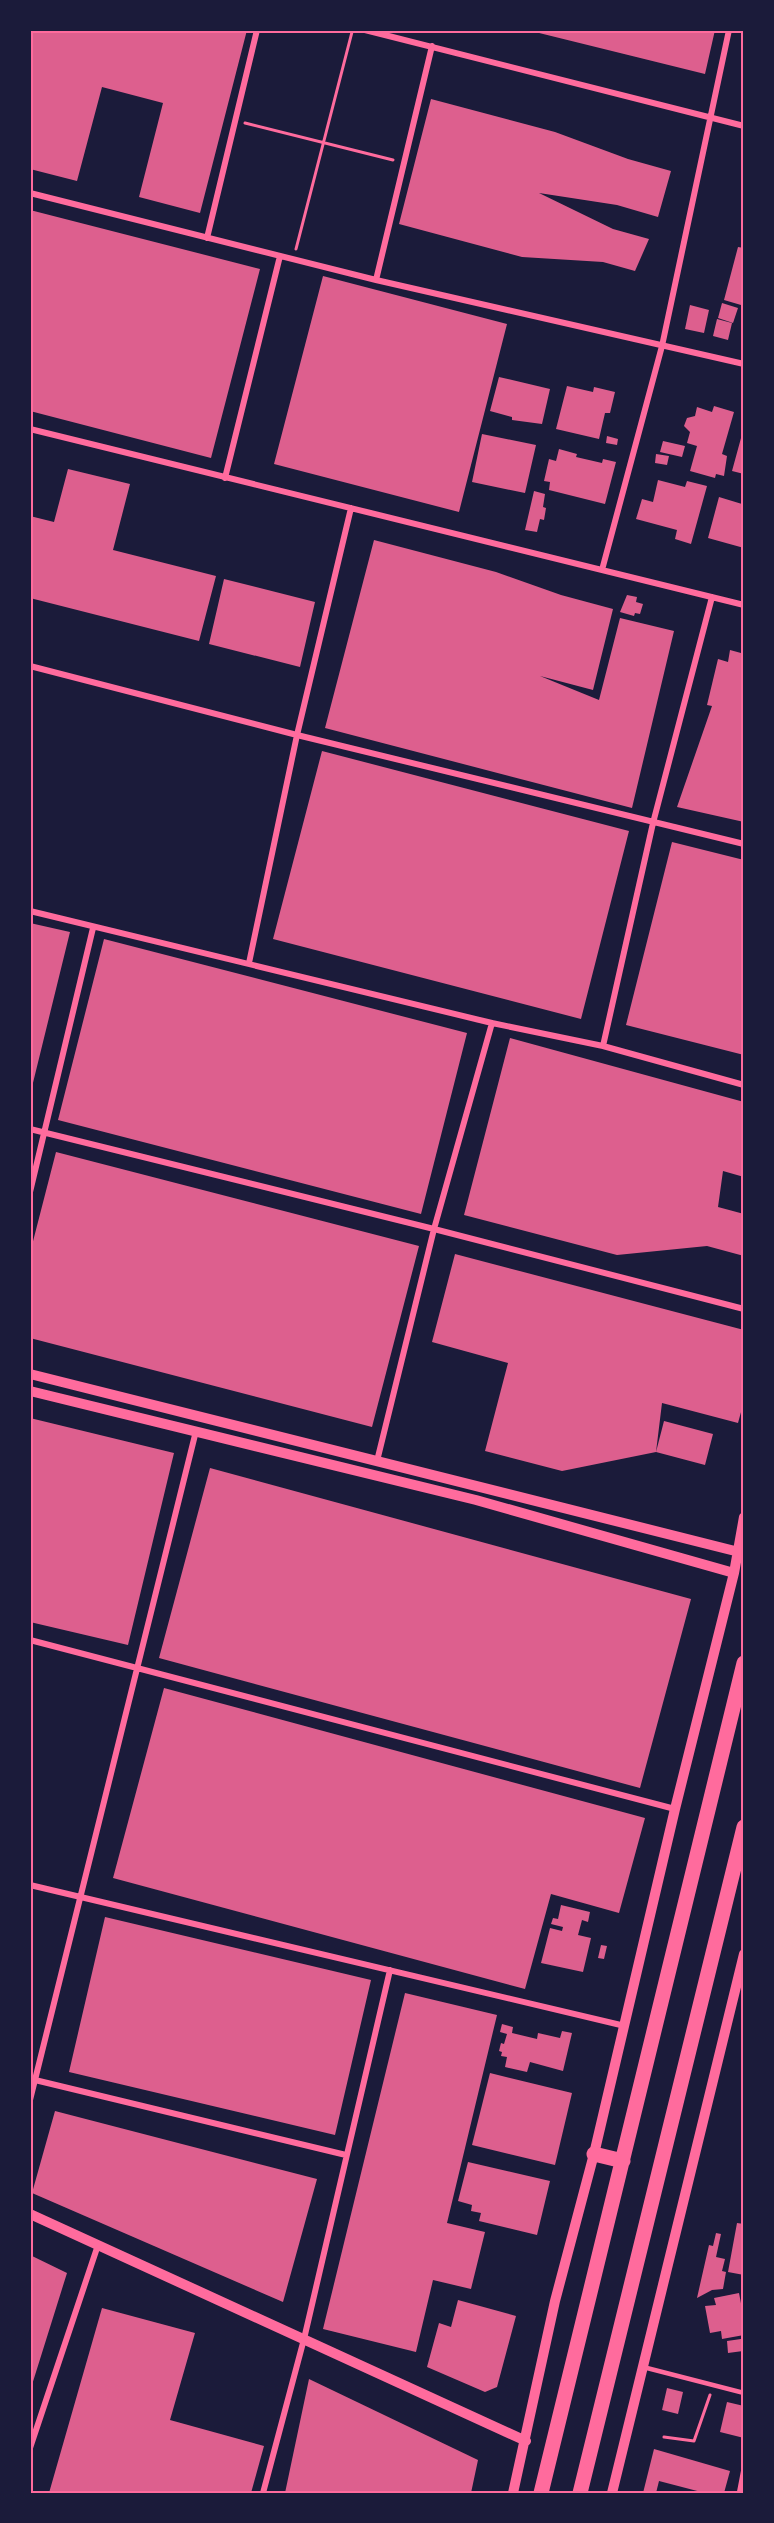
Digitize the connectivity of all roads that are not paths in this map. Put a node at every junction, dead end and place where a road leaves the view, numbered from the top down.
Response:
1 (257, 30) edge
2 (365, 30) edge
3 (729, 30) edge
4 (432, 46) junction
5 (710, 117) junction
6 (744, 126) edge
7 (30, 193) edge
8 (207, 238) junction
9 (280, 256) junction
10 (376, 280) junction
11 (662, 346) junction
12 (744, 364) edge
13 (30, 429) edge
14 (225, 478) junction
15 (351, 508) junction
16 (602, 570) junction
17 (712, 597) junction
18 (744, 605) edge
19 (30, 666) edge
20 (297, 735) junction
21 (653, 823) junction
22 (744, 844) edge
23 (30, 911) edge
24 (93, 928) junction
25 (249, 963) junction
26 (492, 1023) junction
27 (603, 1046) junction
28 (744, 1085) edge
29 (30, 1129) edge
30 (44, 1133) junction
31 (30, 1192) edge
32 (434, 1229) junction
33 (744, 1309) edge
34 (30, 1374) edge
35 (30, 1391) edge
36 (196, 1431) junction
37 (377, 1461) junction
38 (744, 1517) edge
39 (739, 1552) junction
40 (734, 1573) junction
41 (30, 1640) edge
42 (744, 1663) edge
43 (137, 1668) junction
44 (675, 1809) junction
45 (744, 1827) edge
46 (30, 1885) edge
47 (80, 1897) junction
48 (744, 1954) edge
49 (390, 1970) junction
50 (626, 2026) junction
51 (35, 2080) junction
52 (30, 2100) edge
53 (594, 2154) junction
54 (346, 2155) junction
55 (622, 2161) junction
56 (30, 2214) edge
57 (98, 2245) junction
58 (304, 2339) junction
59 (642, 2367) junction
60 (744, 2393) edge
61 (526, 2441) junction
62 (30, 2448) edge
63 (744, 2467) edge
64 (263, 2493) edge
65 (513, 2493) edge
66 (541, 2493) edge
67 (580, 2493) edge
68 (612, 2493) edge
69 (739, 2493) edge

1 - 8 street
2 - 4 street
3 - 5 street
4 - 5 street
4 - 10 street
5 - 6 street
5 - 11 street
7 - 8 street
8 - 9 street
9 - 10 street
9 - 14 street
10 - 11 street
11 - 12 street
11 - 16 street
13 - 14 street
14 - 15 street
15 - 16 street
15 - 20 street
16 - 17 street
17 - 18 street
17 - 21 street
19 - 20 street
20 - 21 street
20 - 25 street
21 - 22 street
21 - 27 street
23 - 24 street
24 - 25 street
24 - 30 street
25 - 26 street
26 - 27 street
26 - 32 street
27 - 28 street
29 - 30 street
30 - 31 street
30 - 32 street
32 - 33 street
32 - 37 street
34 - 37 street
35 - 36 street
36 - 40 street
36 - 43 street
37 - 39 street
38 - 39 street
39 - 40 street
40 - 44 street
41 - 43 street
42 - 55 highway
43 - 44 street
43 - 47 street
44 - 50 street
45 - 67 highway
46 - 47 street
47 - 49 street
47 - 51 street
48 - 59 street
49 - 50 street
49 - 54 street
50 - 53 street
51 - 52 street
51 - 54 street
53 - 55 highway
53 - 61 street
54 - 58 street
55 - 66 highway
56 - 57 street
57 - 58 street
57 - 62 street
58 - 61 street
58 - 64 street
59 - 60 lane
59 - 68 street
61 - 65 street
63 - 69 lane

